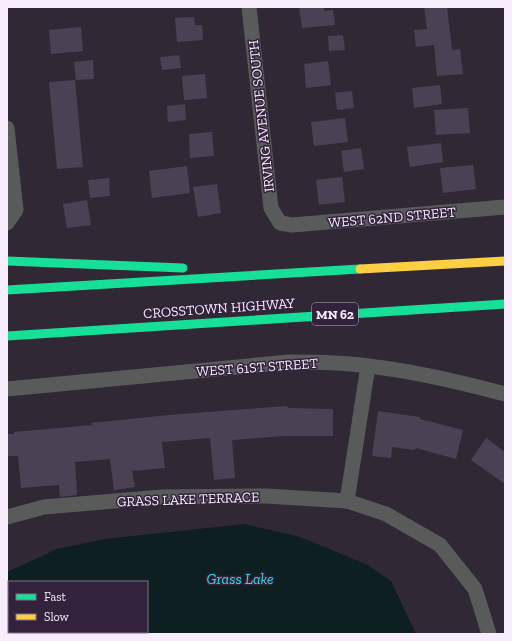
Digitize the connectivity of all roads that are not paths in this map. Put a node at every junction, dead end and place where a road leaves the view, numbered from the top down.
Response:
1 (249, 7) edge
2 (7, 128) edge
3 (505, 207) edge
4 (280, 223) joint
5 (7, 224) edge
6 (7, 261) edge
7 (505, 261) edge
8 (188, 268) dead end
9 (212, 269) dead end
10 (314, 273) junction
11 (7, 290) edge
12 (505, 304) edge
13 (165, 325) junction
14 (7, 336) edge
15 (67, 341) dead end
16 (368, 366) junction
17 (7, 389) edge
18 (505, 394) edge
19 (347, 501) junction
20 (7, 517) edge
21 (489, 634) edge

1 - 4 street, IRVING AVENUE SOUTH
2 - 5 street
3 - 4 street, WEST 62ND STREET
6 - 8 highway
7 - 10 highway, CROSSTOWN HIGHWAY
9 - 10 highway
10 - 11 highway, CROSSTOWN HIGHWAY
12 - 13 highway, CROSSTOWN HIGHWAY / MN 62
13 - 14 highway, CROSSTOWN HIGHWAY / MN 62
13 - 15 highway
16 - 17 street, WEST 61ST STREET
16 - 18 street, WEST 61ST STREET
16 - 19 street
19 - 20 street, GRASS LAKE TERRACE
19 - 21 street, GRASS LAKE TERRACE

